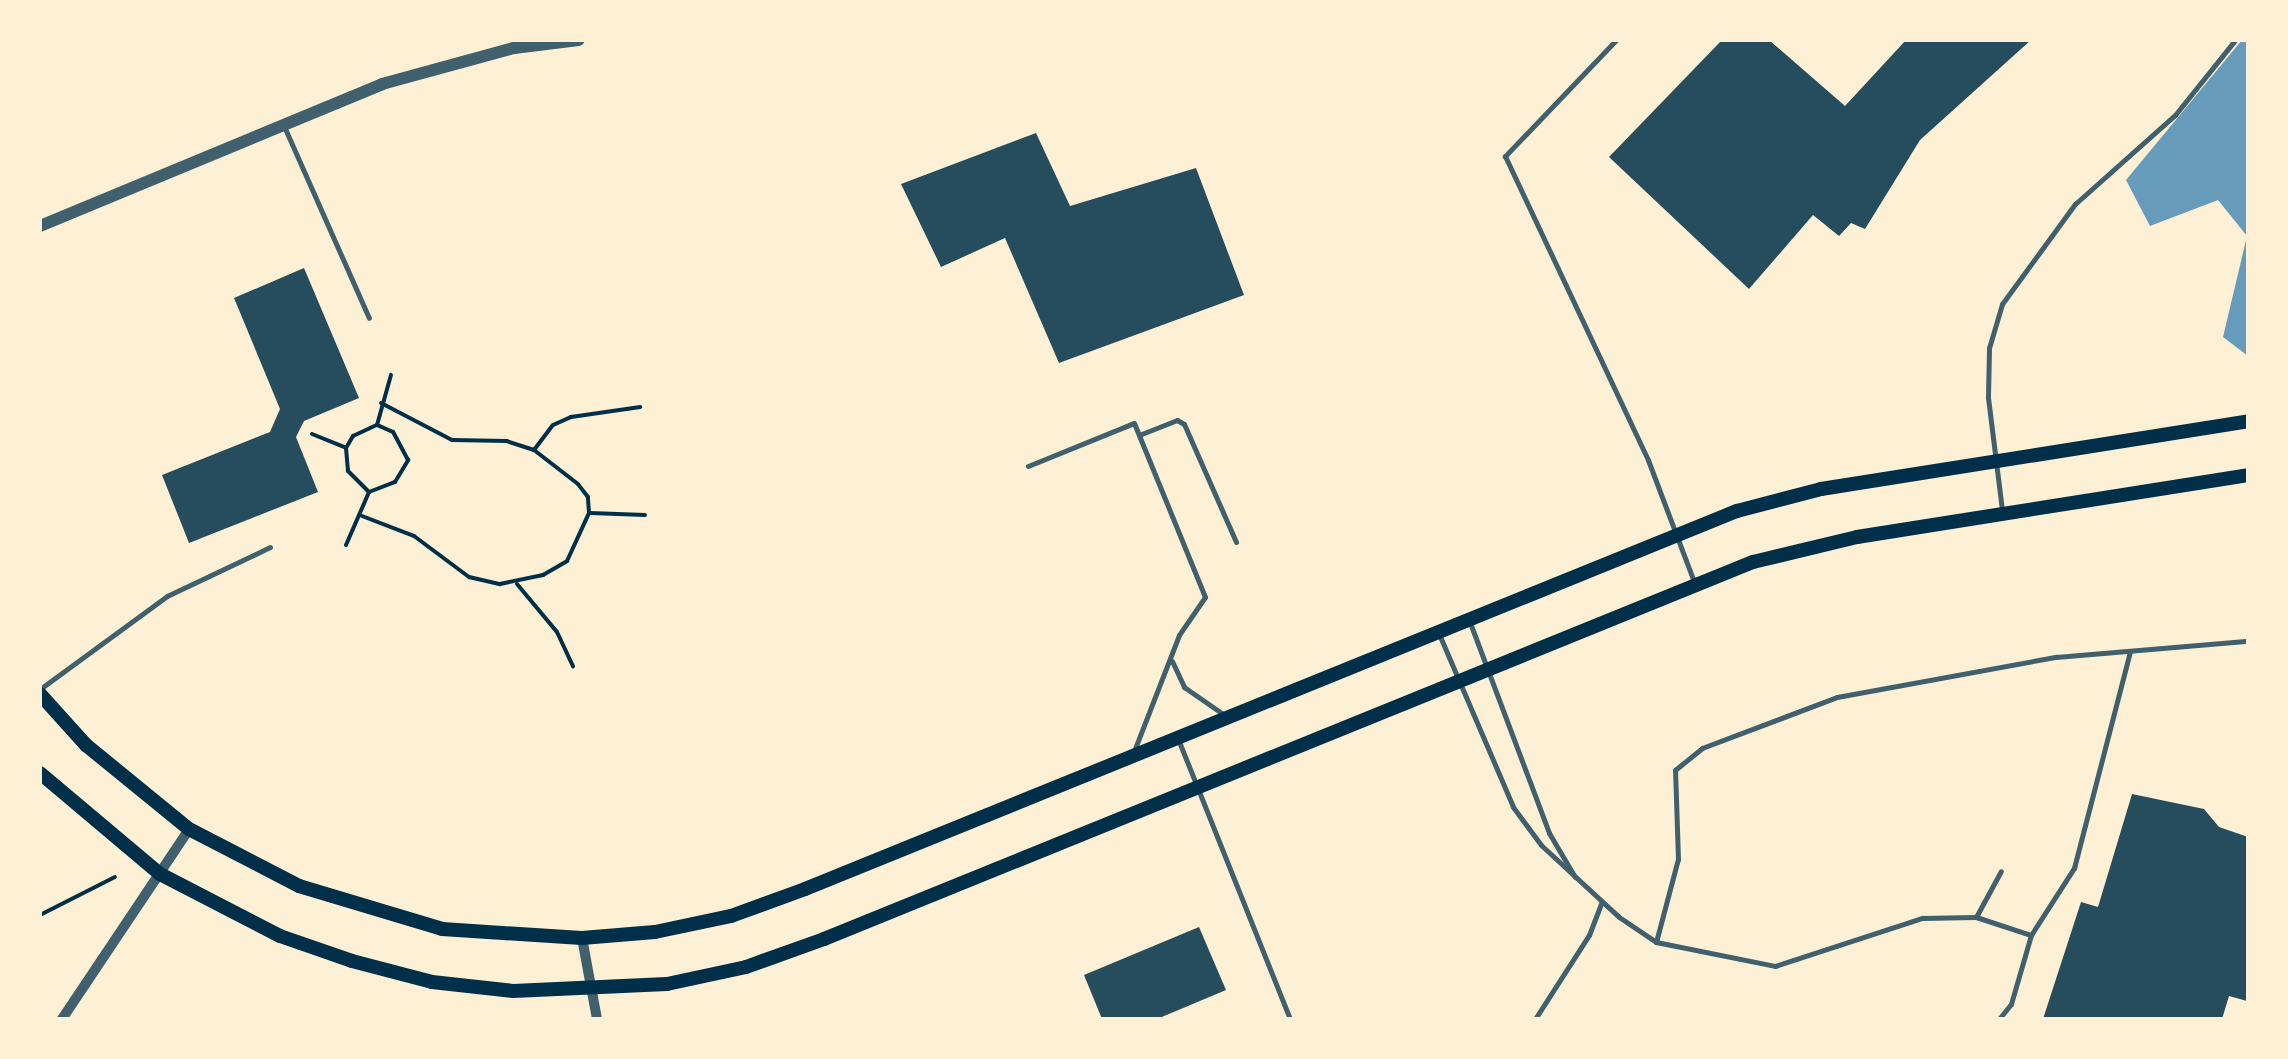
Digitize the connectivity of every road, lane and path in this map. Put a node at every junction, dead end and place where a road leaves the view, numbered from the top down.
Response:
1 (579, 40) edge
2 (1616, 40) edge
3 (2235, 40) edge
4 (283, 124) junction
5 (40, 226) edge
6 (369, 318) dead end
7 (391, 375) dead end
8 (381, 403) dead end
9 (640, 407) dead end
10 (2248, 423) edge
11 (377, 425) junction
12 (312, 434) dead end
13 (1139, 435) junction
14 (346, 448) junction
15 (534, 450) junction
16 (1995, 462) junction
17 (1028, 466) dead end
18 (2248, 475) edge
19 (369, 492) junction
20 (589, 513) junction
21 (2002, 513) junction
22 (646, 515) dead end
23 (362, 516) junction
24 (1676, 532) junction
25 (1236, 542) dead end
26 (346, 544) dead end
27 (270, 546) dead end
28 (516, 582) junction
29 (1694, 582) junction
30 (1468, 617) junction
31 (1437, 630) junction
32 (2248, 641) edge
33 (2130, 651) junction
34 (1172, 660) junction
35 (573, 666) dead end
36 (1486, 668) junction
37 (1458, 679) junction
38 (40, 691) edge
39 (1228, 715) junction
40 (1177, 736) junction
41 (1134, 754) junction
42 (40, 773) edge
43 (1197, 785) junction
44 (190, 829) junction
45 (2001, 870) dead end
46 (160, 874) junction
47 (115, 877) dead end
48 (1579, 884) junction
49 (1601, 903) junction
50 (40, 915) edge
51 (1976, 917) junction
52 (2031, 935) junction
53 (582, 938) junction
54 (1656, 942) junction
55 (592, 992) junction
56 (62, 1019) edge
57 (597, 1019) edge
58 (1290, 1019) edge
59 (1534, 1019) edge
60 (1999, 1019) edge

1 - 4 street
2 - 24 lane
3 - 16 lane
4 - 5 street
4 - 6 lane
7 - 11 path
8 - 15 path
9 - 15 path
10 - 16 main road
11 - 14 path
11 - 19 path
12 - 14 path
13 - 17 lane
13 - 25 lane
13 - 34 lane
14 - 19 path
15 - 20 path
16 - 21 lane
16 - 24 main road
18 - 21 main road
19 - 23 path
20 - 22 path
20 - 28 path
21 - 29 main road
23 - 26 path
23 - 28 path
24 - 29 lane
24 - 30 main road
27 - 38 lane
28 - 35 path
29 - 36 main road
30 - 31 main road
30 - 36 lane
31 - 37 lane
31 - 39 main road
32 - 33 lane
33 - 52 lane
33 - 54 lane
34 - 39 lane
34 - 41 lane
36 - 37 main road
36 - 48 lane
37 - 43 main road
37 - 48 lane
38 - 44 main road
39 - 40 main road
40 - 41 main road
40 - 43 lane
41 - 53 main road
42 - 46 main road
43 - 55 main road
43 - 58 lane
44 - 46 street
44 - 53 main road
45 - 51 lane
46 - 55 main road
46 - 56 street
47 - 50 path
48 - 49 lane
49 - 54 lane
49 - 59 lane
51 - 52 lane
51 - 54 lane
52 - 60 lane
53 - 55 street
55 - 57 street

